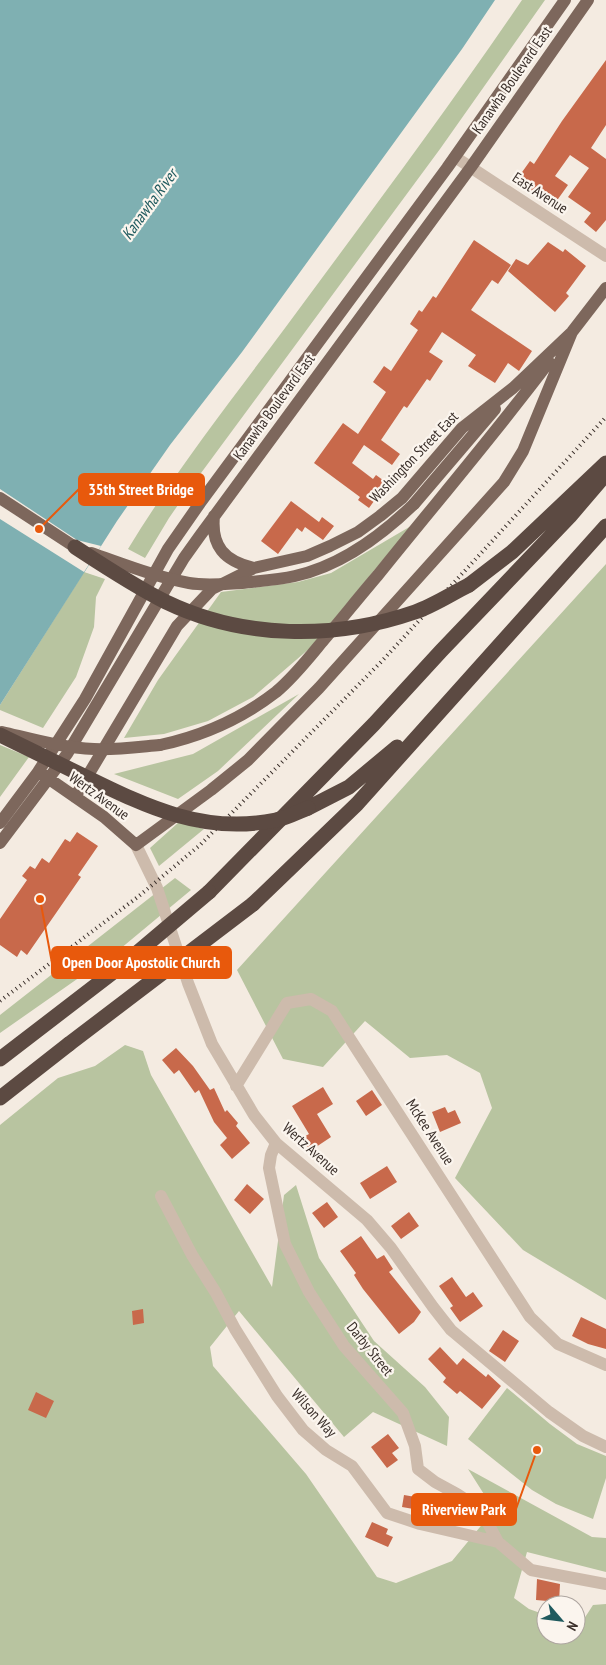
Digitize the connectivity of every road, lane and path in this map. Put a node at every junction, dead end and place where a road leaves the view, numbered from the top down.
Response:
1 (565, 0) edge
2 (588, 0) edge
3 (455, 157) junction
4 (471, 167) junction
5 (606, 256) edge
6 (606, 288) edge
7 (572, 332) junction
8 (513, 388) junction
9 (606, 463) edge
10 (606, 474) edge
11 (0, 498) edge
12 (214, 516) junction
13 (606, 526) edge
14 (75, 546) junction
15 (254, 568) junction
16 (452, 698) junction
17 (0, 733) edge
18 (43, 775) junction
19 (75, 797) junction
20 (0, 823) edge
21 (0, 843) edge
22 (136, 845) junction
23 (0, 1059) edge
24 (236, 1086) junction
25 (0, 1098) edge
26 (276, 1143) junction
27 (162, 1196) dead end
28 (606, 1366) edge
29 (606, 1447) edge
30 (498, 1542) junction
31 (606, 1584) edge

1 - 3 main road, Kanawha Boulevard East
2 - 4 main road, Kanawha Boulevard East
3 - 4 street, East Avenue
3 - 18 main road, Kanawha Boulevard East
4 - 5 street, East Avenue
4 - 12 main road, Kanawha Boulevard East
6 - 7 main road, Washington Street East
7 - 8 main road, Washington Street East
7 - 17 main road, bridge
7 - 22 main road, Washington Street East
8 - 14 main road, bridge
8 - 15 main road, Washington Street East
9 - 14 highway, bridge
10 - 23 highway, bridge
11 - 14 main road
12 - 15 main road
12 - 18 main road, Kanawha Boulevard East
13 - 16 highway
15 - 19 main road, Washington Street East
16 - 17 highway, bridge
16 - 25 highway, bridge
18 - 19 main road, Wertz Avenue
18 - 20 main road, Kanawha Boulevard East
18 - 21 main road, Kanawha Boulevard East
19 - 22 main road, Wertz Avenue
22 - 24 street, Wertz Avenue
24 - 26 street, Wertz Avenue
24 - 28 street, McKee Avenue
26 - 29 street, Wertz Avenue
26 - 30 street, Darby Street
27 - 30 street, Wilson Way
30 - 31 street, Wilson Way

